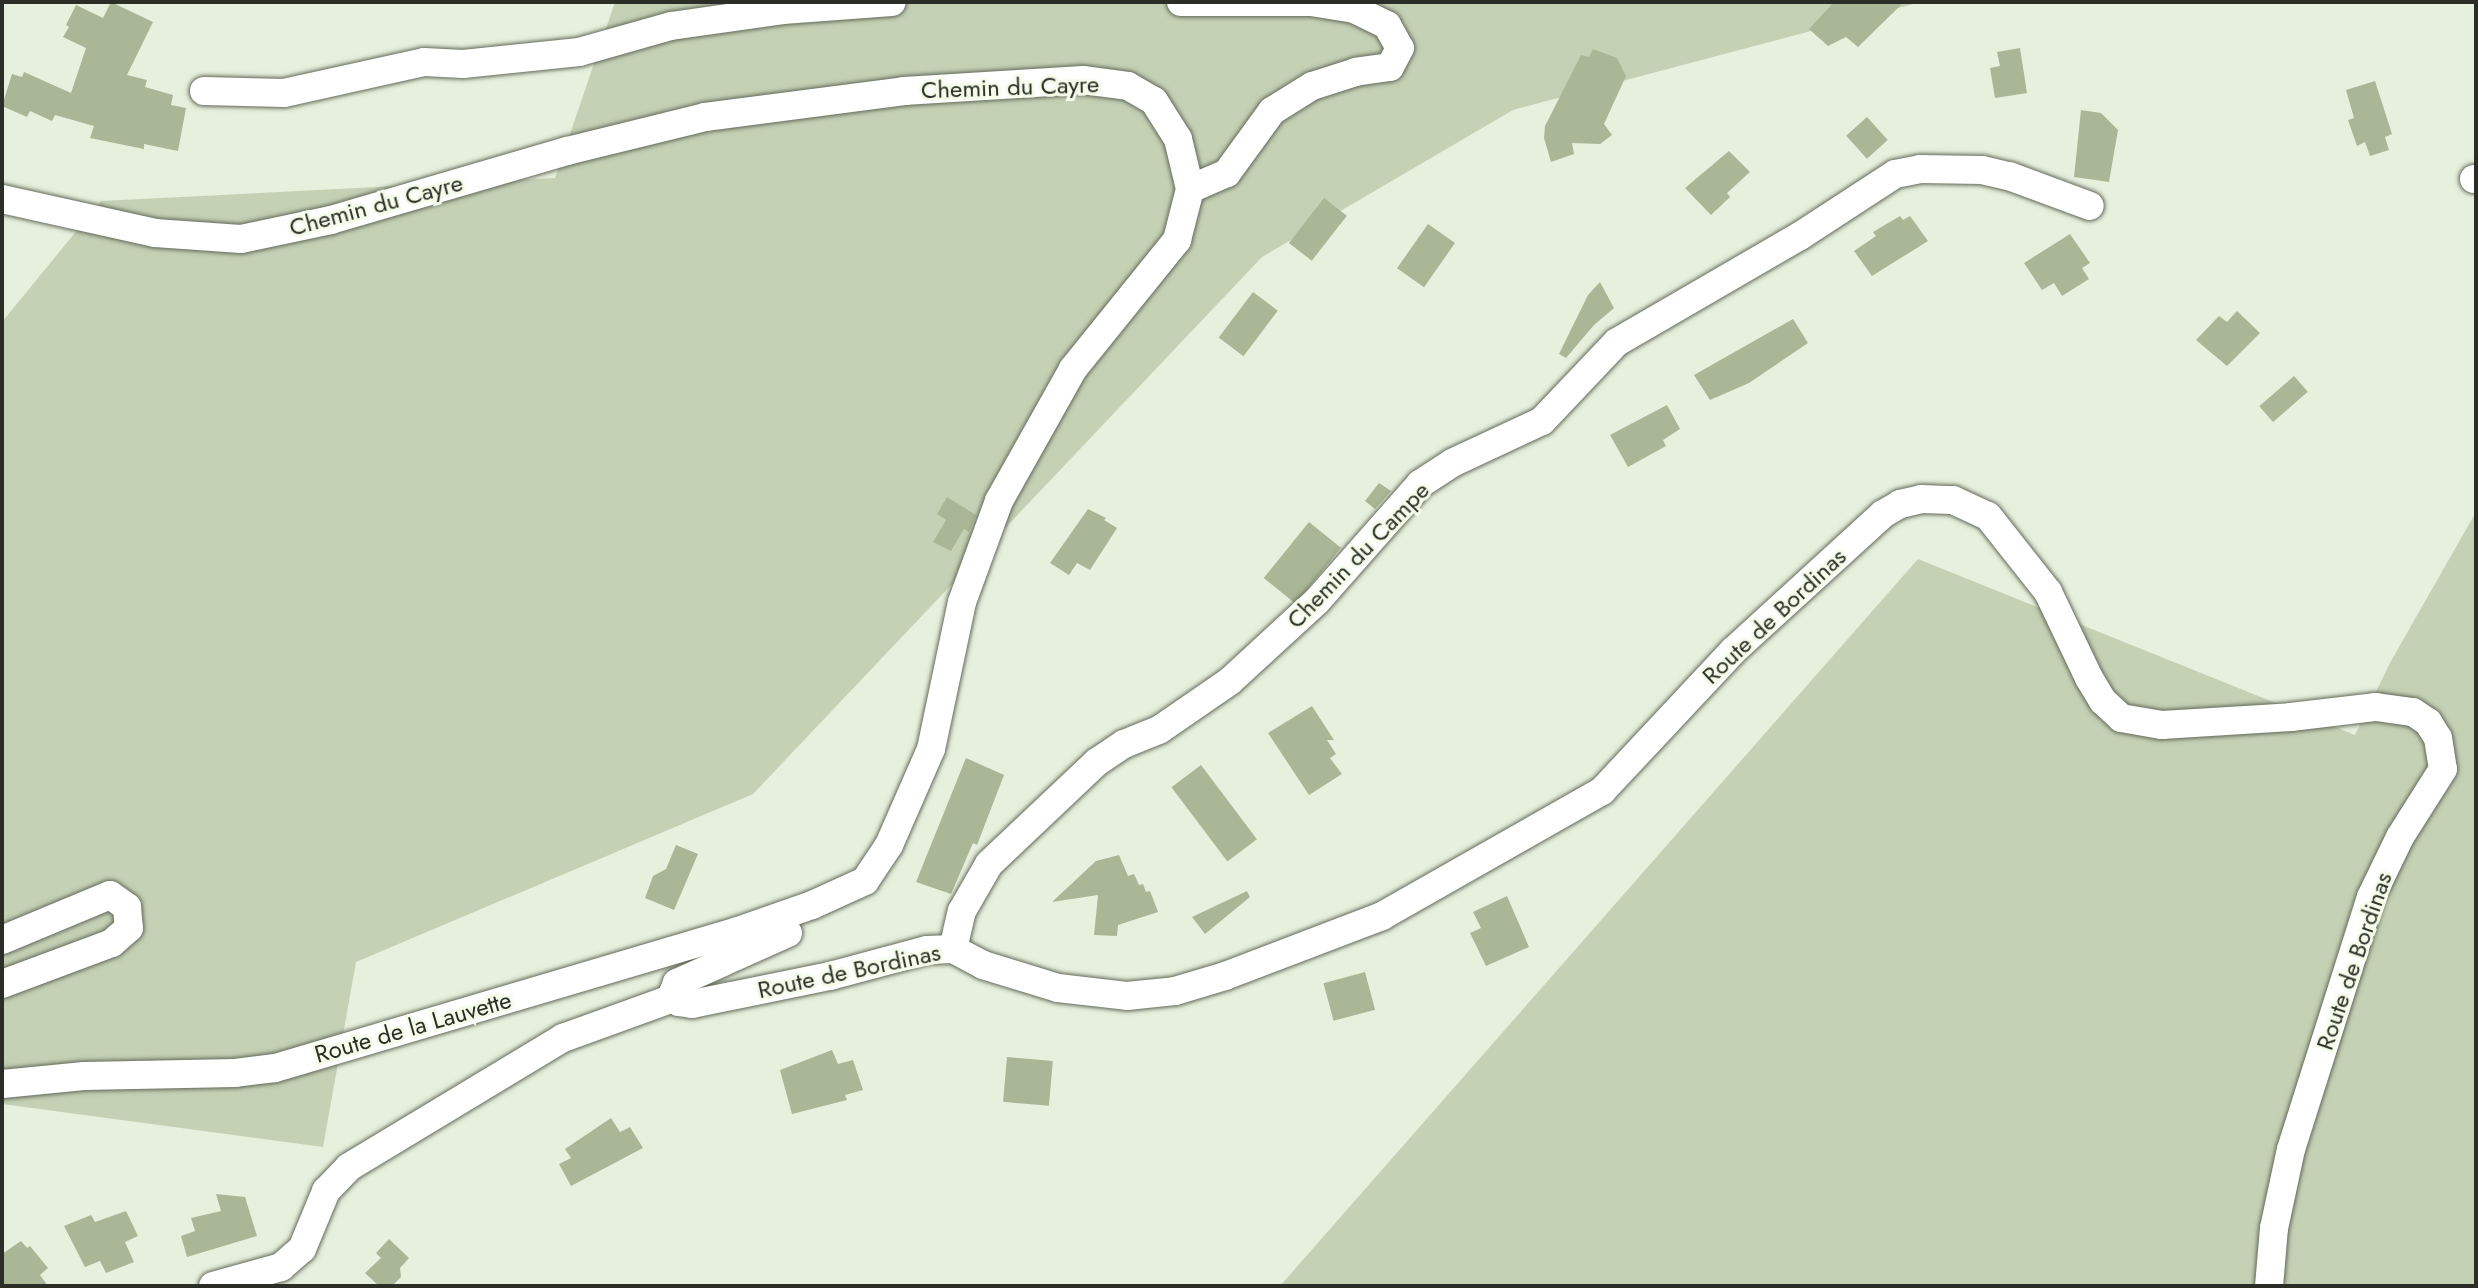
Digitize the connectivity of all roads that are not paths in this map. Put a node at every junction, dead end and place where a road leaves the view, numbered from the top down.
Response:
1 (892, 2) edge
2 (1181, 2) edge
3 (204, 91) dead end
4 (1190, 189) junction
5 (2, 199) edge
6 (2090, 206) dead end
7 (812, 905) junction
8 (2, 940) edge
9 (953, 949) junction
10 (2, 984) edge
11 (676, 997) junction
12 (2, 1084) edge
13 (213, 1286) edge
14 (2269, 1286) edge

1 - 3 street
2 - 4 street
4 - 5 street, Chemin du Cayre
4 - 7 street, Chemin du Cayre
6 - 9 street, Chemin du Campe
7 - 11 street, Route de Bordinas
7 - 12 street, Route de la Lauvette
8 - 10 street
9 - 11 street, Route de Bordinas
9 - 14 street, Route de Bordinas
11 - 13 street

